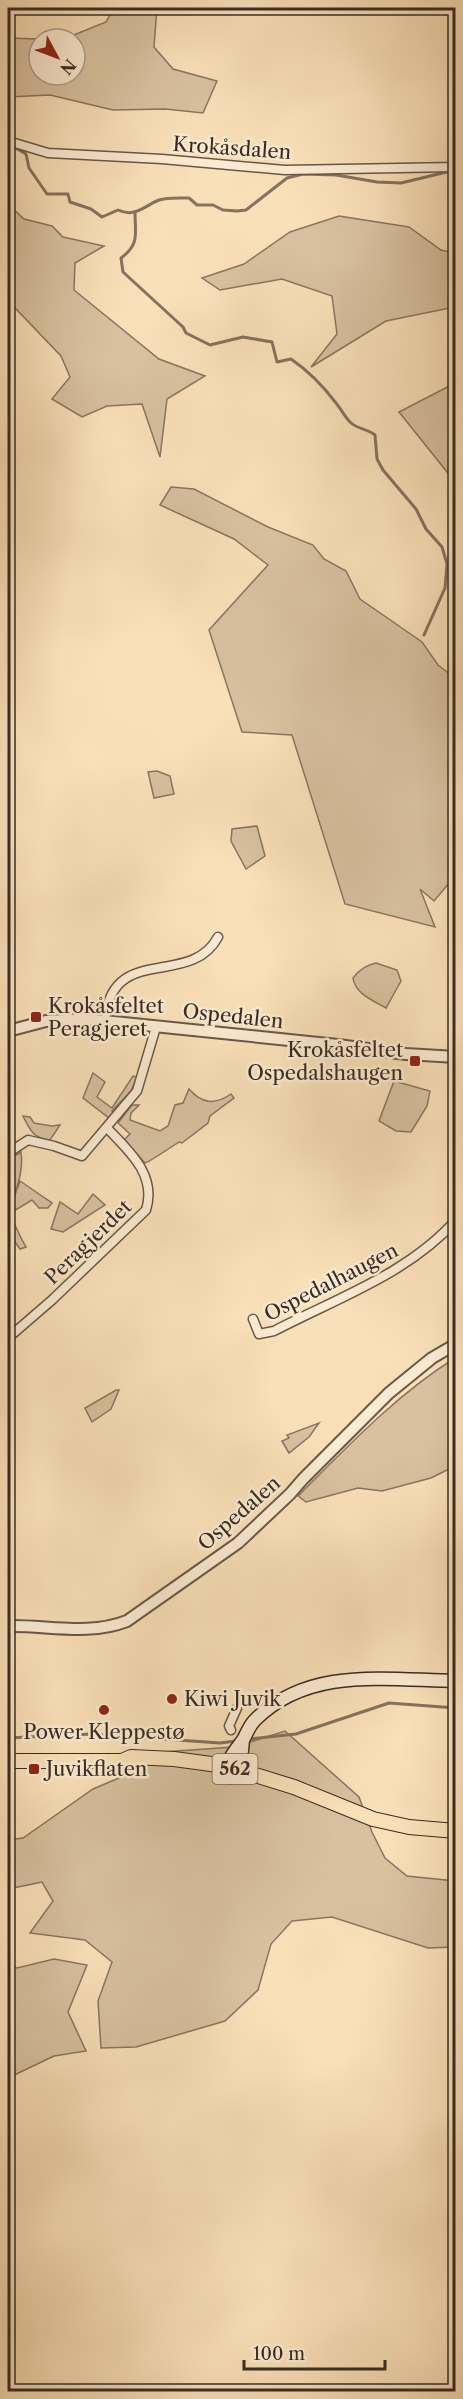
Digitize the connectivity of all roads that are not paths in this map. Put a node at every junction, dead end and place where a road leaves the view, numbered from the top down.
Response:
1 (8, 141) edge
2 (456, 167) edge
3 (218, 937) dead end
4 (105, 1020) junction
5 (156, 1027) junction
6 (8, 1031) edge
7 (456, 1057) edge
8 (107, 1128) junction
9 (8, 1153) edge
10 (456, 1220) edge
11 (253, 1319) dead end
12 (8, 1338) edge
13 (456, 1344) edge
14 (8, 1626) edge
15 (456, 1681) edge
16 (237, 1708) dead end
17 (231, 1730) dead end
18 (8, 1761) edge
19 (232, 1771) junction
20 (456, 1831) edge

1 - 2 street, Krokåsdalen
3 - 4 street
4 - 5 street, Ospedalen
4 - 6 street, Ospedalen
5 - 7 street, Ospedalen
5 - 8 street
8 - 9 street
8 - 12 street, Peragjerdet
10 - 11 street, Ospedalhaugen
13 - 14 street, Ospedalen
15 - 19 main road
16 - 17 street
18 - 19 main road, 562
19 - 20 main road, 562

